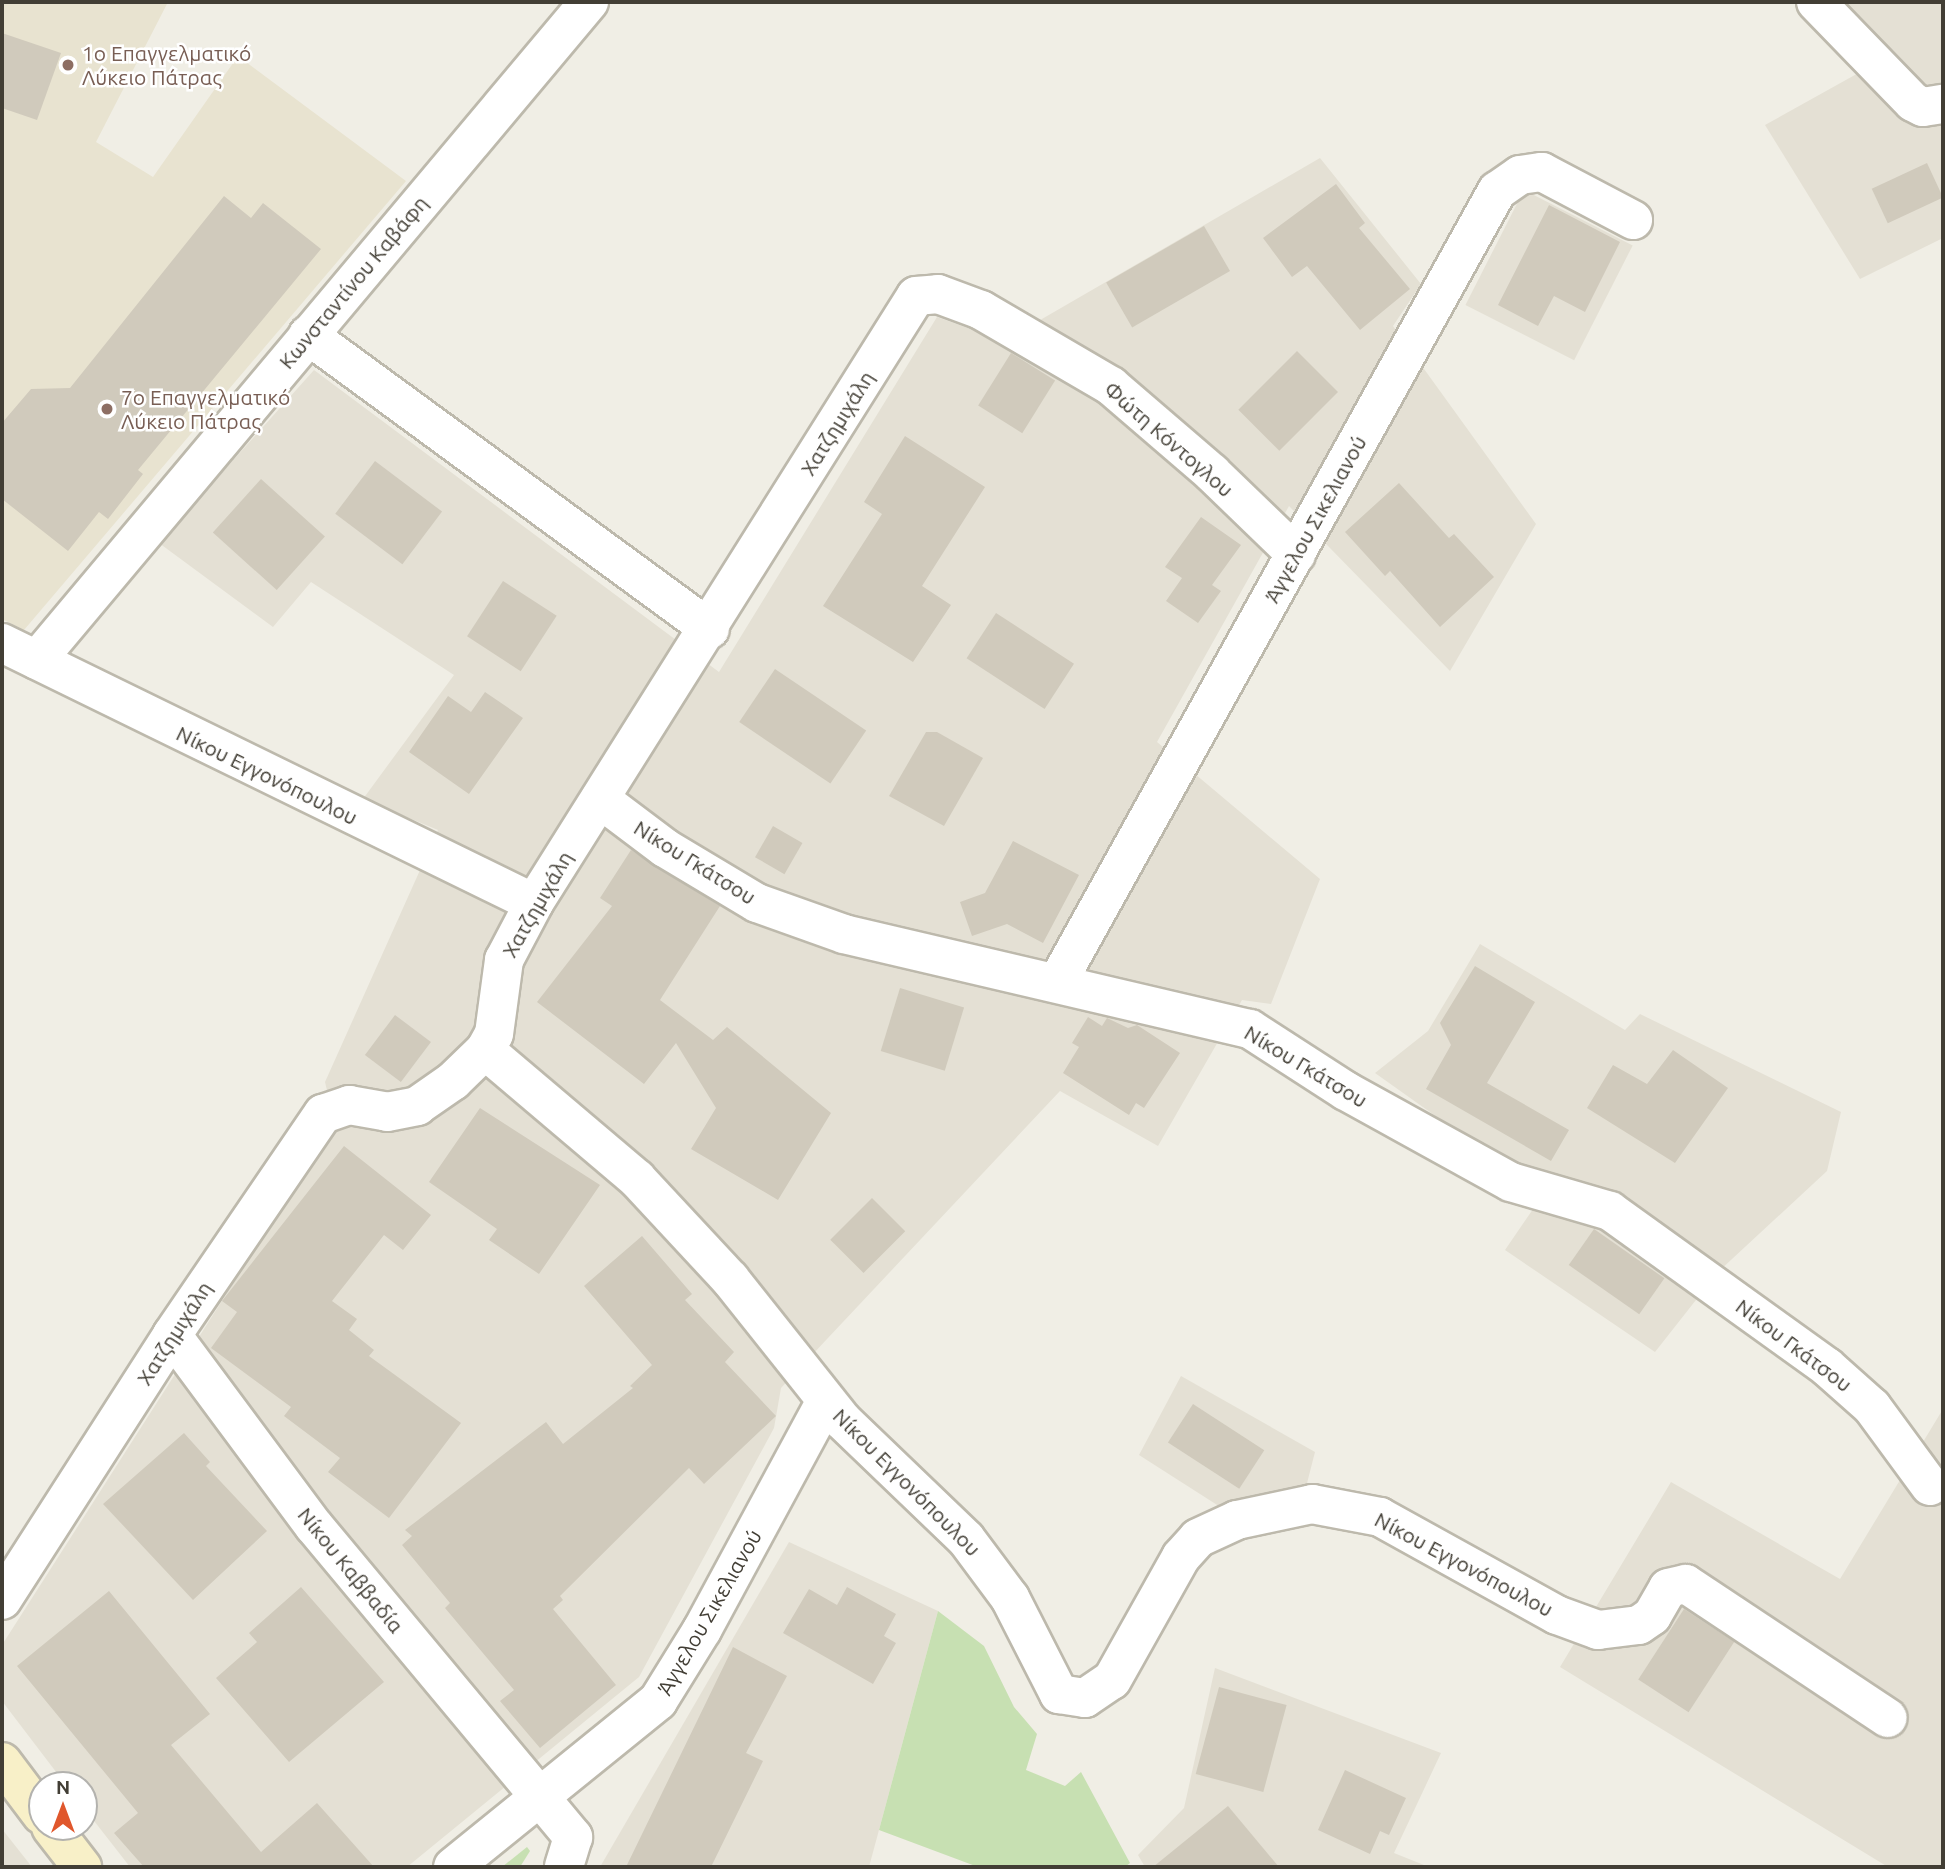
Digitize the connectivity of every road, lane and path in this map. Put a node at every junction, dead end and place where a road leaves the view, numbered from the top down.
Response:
1 (589, 2) edge
2 (1816, 2) edge
3 (1943, 104) edge
4 (1633, 220) dead end
5 (916, 296) joint
6 (308, 335) junction
7 (1296, 554) junction
8 (710, 629) junction
9 (2, 643) edge
10 (37, 660) junction
11 (600, 799) junction
12 (534, 903) junction
13 (1058, 981) junction
14 (485, 1049) junction
15 (172, 1335) junction
16 (827, 1401) junction
17 (1930, 1486) dead end
18 (2, 1600) edge
19 (1888, 1718) dead end
20 (2, 1762) edge
21 (28, 1796) edge
22 (540, 1798) junction
23 (62, 1841) edge
24 (82, 1867) edge
25 (453, 1867) edge
26 (564, 1867) edge

1 - 6 street, Κωνσταντίνου Καβάφη
2 - 3 street
4 - 7 street, Άγγελου Σικελιανού
5 - 7 street, Φώτη Κόντογλου
5 - 8 street, Χατζημιχάλη
6 - 8 street
6 - 10 street, Κωνσταντίνου Καβάφη
7 - 13 street, Άγγελου Σικελιανού
8 - 11 street, Χατζημιχάλη
9 - 10 street, Νίκου Εγγονόπουλου
10 - 12 street, Νίκου Εγγονόπουλου
11 - 12 street, Χατζημιχάλη
11 - 13 street, Νίκου Γκάτσου
12 - 14 street, Χατζημιχάλη
13 - 17 street, Νίκου Γκάτσου
14 - 15 street, Χατζημιχάλη
14 - 16 street, Νίκου Εγγονόπουλου
15 - 18 street, Χατζημιχάλη
15 - 22 street, Νίκου Καββαδία
16 - 19 street, Νίκου Εγγονόπουλου
16 - 22 street, Άγγελου Σικελιανού
20 - 21 main road
22 - 25 street, Άγγελου Σικελιανού
22 - 26 street, Νίκου Καββαδία
23 - 24 main road

